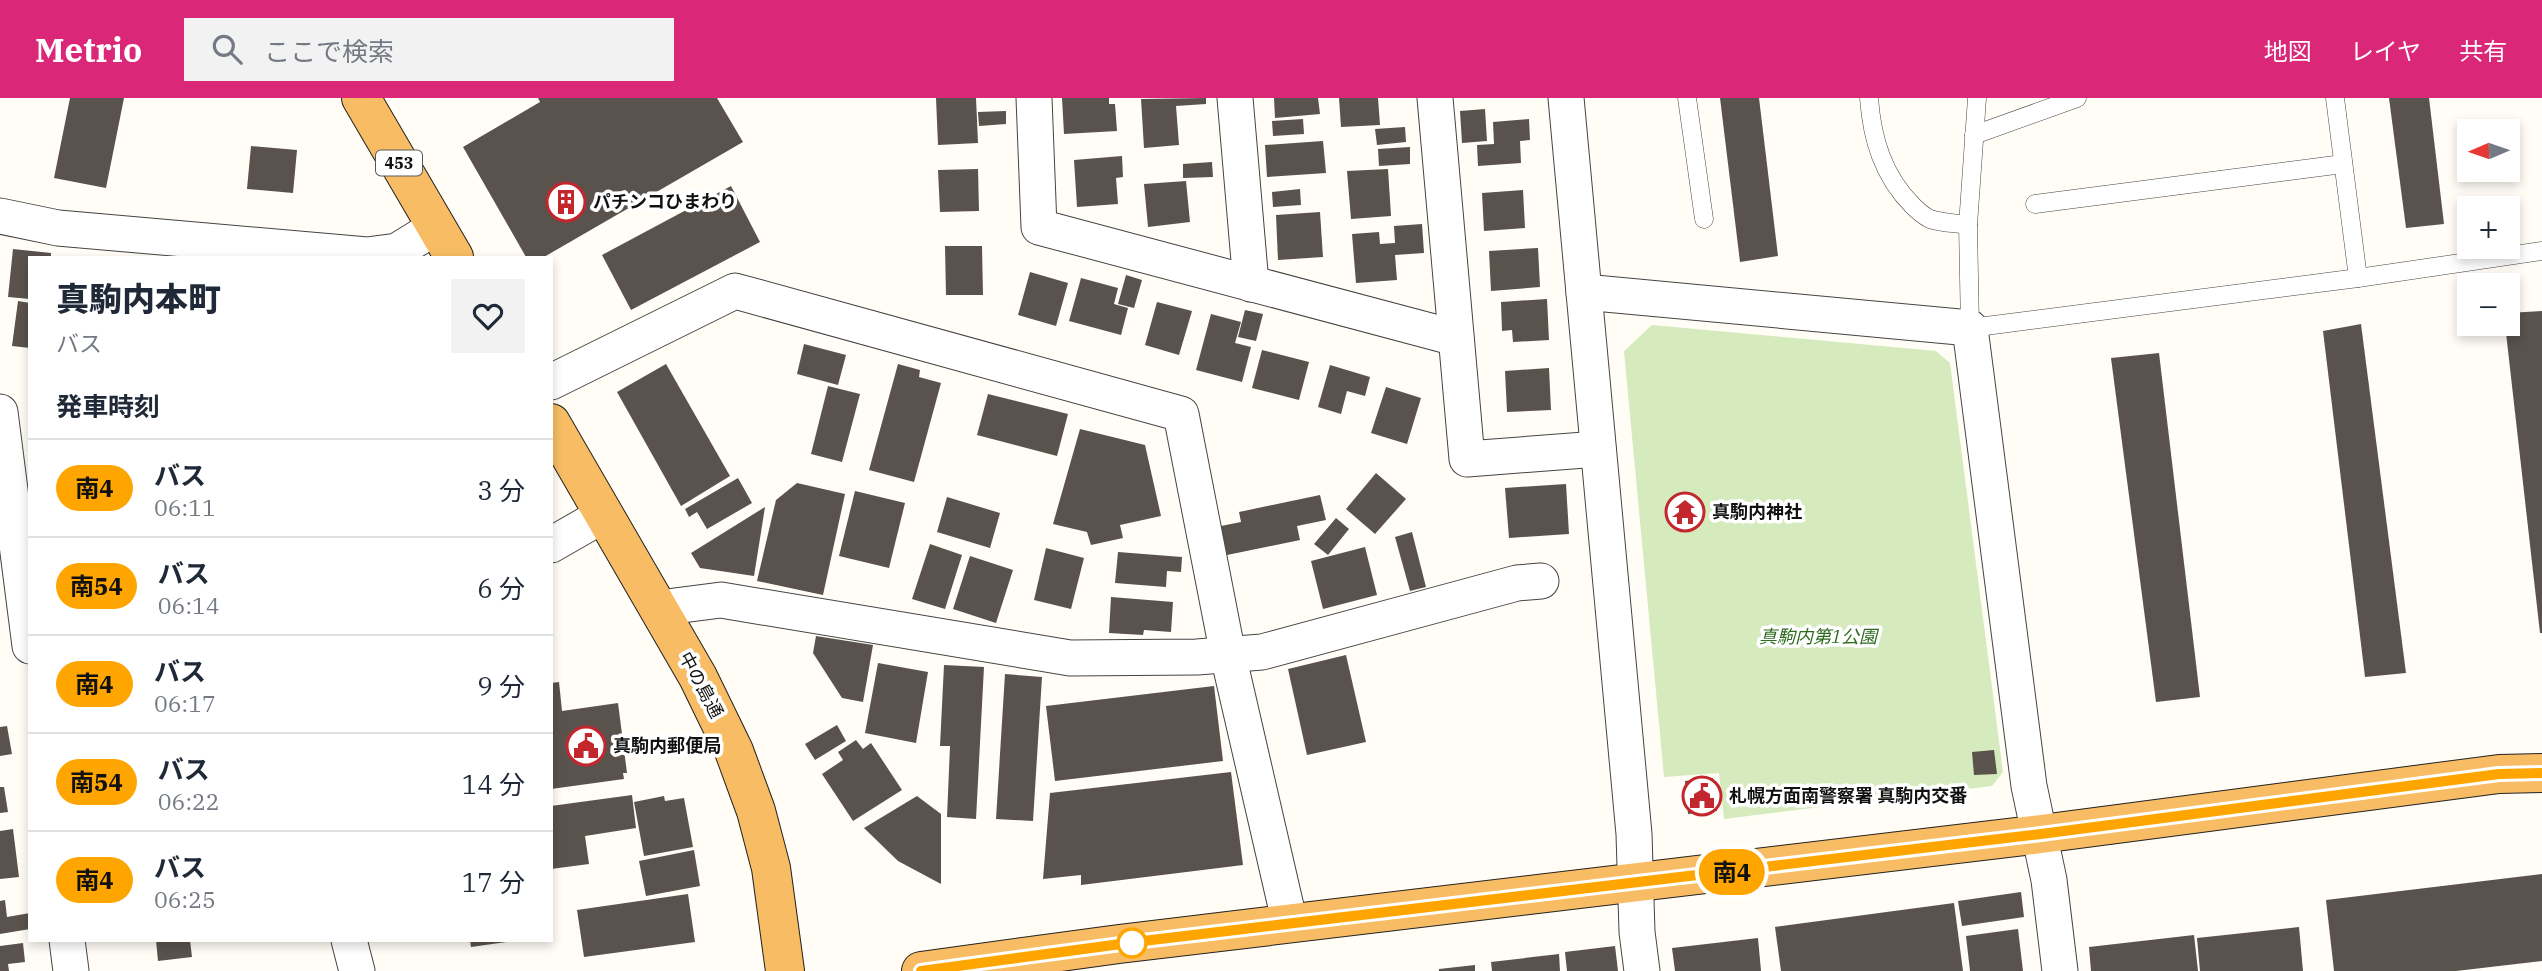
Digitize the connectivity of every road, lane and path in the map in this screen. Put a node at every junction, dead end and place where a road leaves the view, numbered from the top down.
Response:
1 (361, 98) edge
2 (1034, 98) edge
3 (1235, 98) edge
4 (1435, 98) edge
5 (1566, 98) edge
6 (1687, 98) edge
7 (1869, 98) edge
8 (1977, 98) edge
9 (2077, 98) edge
10 (2335, 98) edge
11 (1974, 135) junction
12 (2343, 164) junction
13 (2035, 204) dead end
14 (0, 216) edge
15 (1704, 219) dead end
16 (1968, 225) junction
17 (445, 242) edge
18 (2542, 251) edge
19 (2358, 278) junction
20 (1251, 284) junction
21 (1584, 292) junction
22 (1970, 328) junction
23 (1456, 338) junction
24 (553, 382) edge
25 (0, 412) edge
26 (553, 426) edge
27 (1598, 449) junction
28 (5, 485) edge
29 (605, 514) junction
30 (553, 544) edge
31 (1541, 581) dead end
32 (26, 585) edge
33 (659, 608) junction
34 (28, 616) edge
35 (1228, 655) junction
36 (2542, 773) edge
37 (2041, 834) junction
38 (1635, 884) junction
39 (1290, 924) junction
40 (67, 942) edge
41 (350, 942) edge
42 (71, 971) edge
43 (357, 971) edge
44 (785, 971) edge
45 (921, 971) edge
46 (1642, 971) edge
47 (2060, 971) edge

1 - 17 highway, 453
2 - 20 street
3 - 20 street
4 - 23 street
5 - 21 street
6 - 15 lane
7 - 16 lane
8 - 11 lane
9 - 11 lane
10 - 12 lane
11 - 16 lane
12 - 13 lane
12 - 19 lane
14 - 17 street
16 - 22 lane
18 - 19 lane
19 - 22 lane
20 - 23 street
21 - 22 street
21 - 27 street
22 - 37 street
23 - 27 street
24 - 35 street
25 - 28 street
26 - 29 highway, 中の島通
27 - 38 street
28 - 32 street
29 - 30 street
29 - 33 highway, 中の島通
31 - 35 street
32 - 34 street
33 - 35 street
33 - 44 highway, 中の島通
35 - 39 street
36 - 37 highway
37 - 38 highway
37 - 47 street
38 - 39 highway
38 - 46 street
39 - 45 highway
40 - 42 street
41 - 43 street

